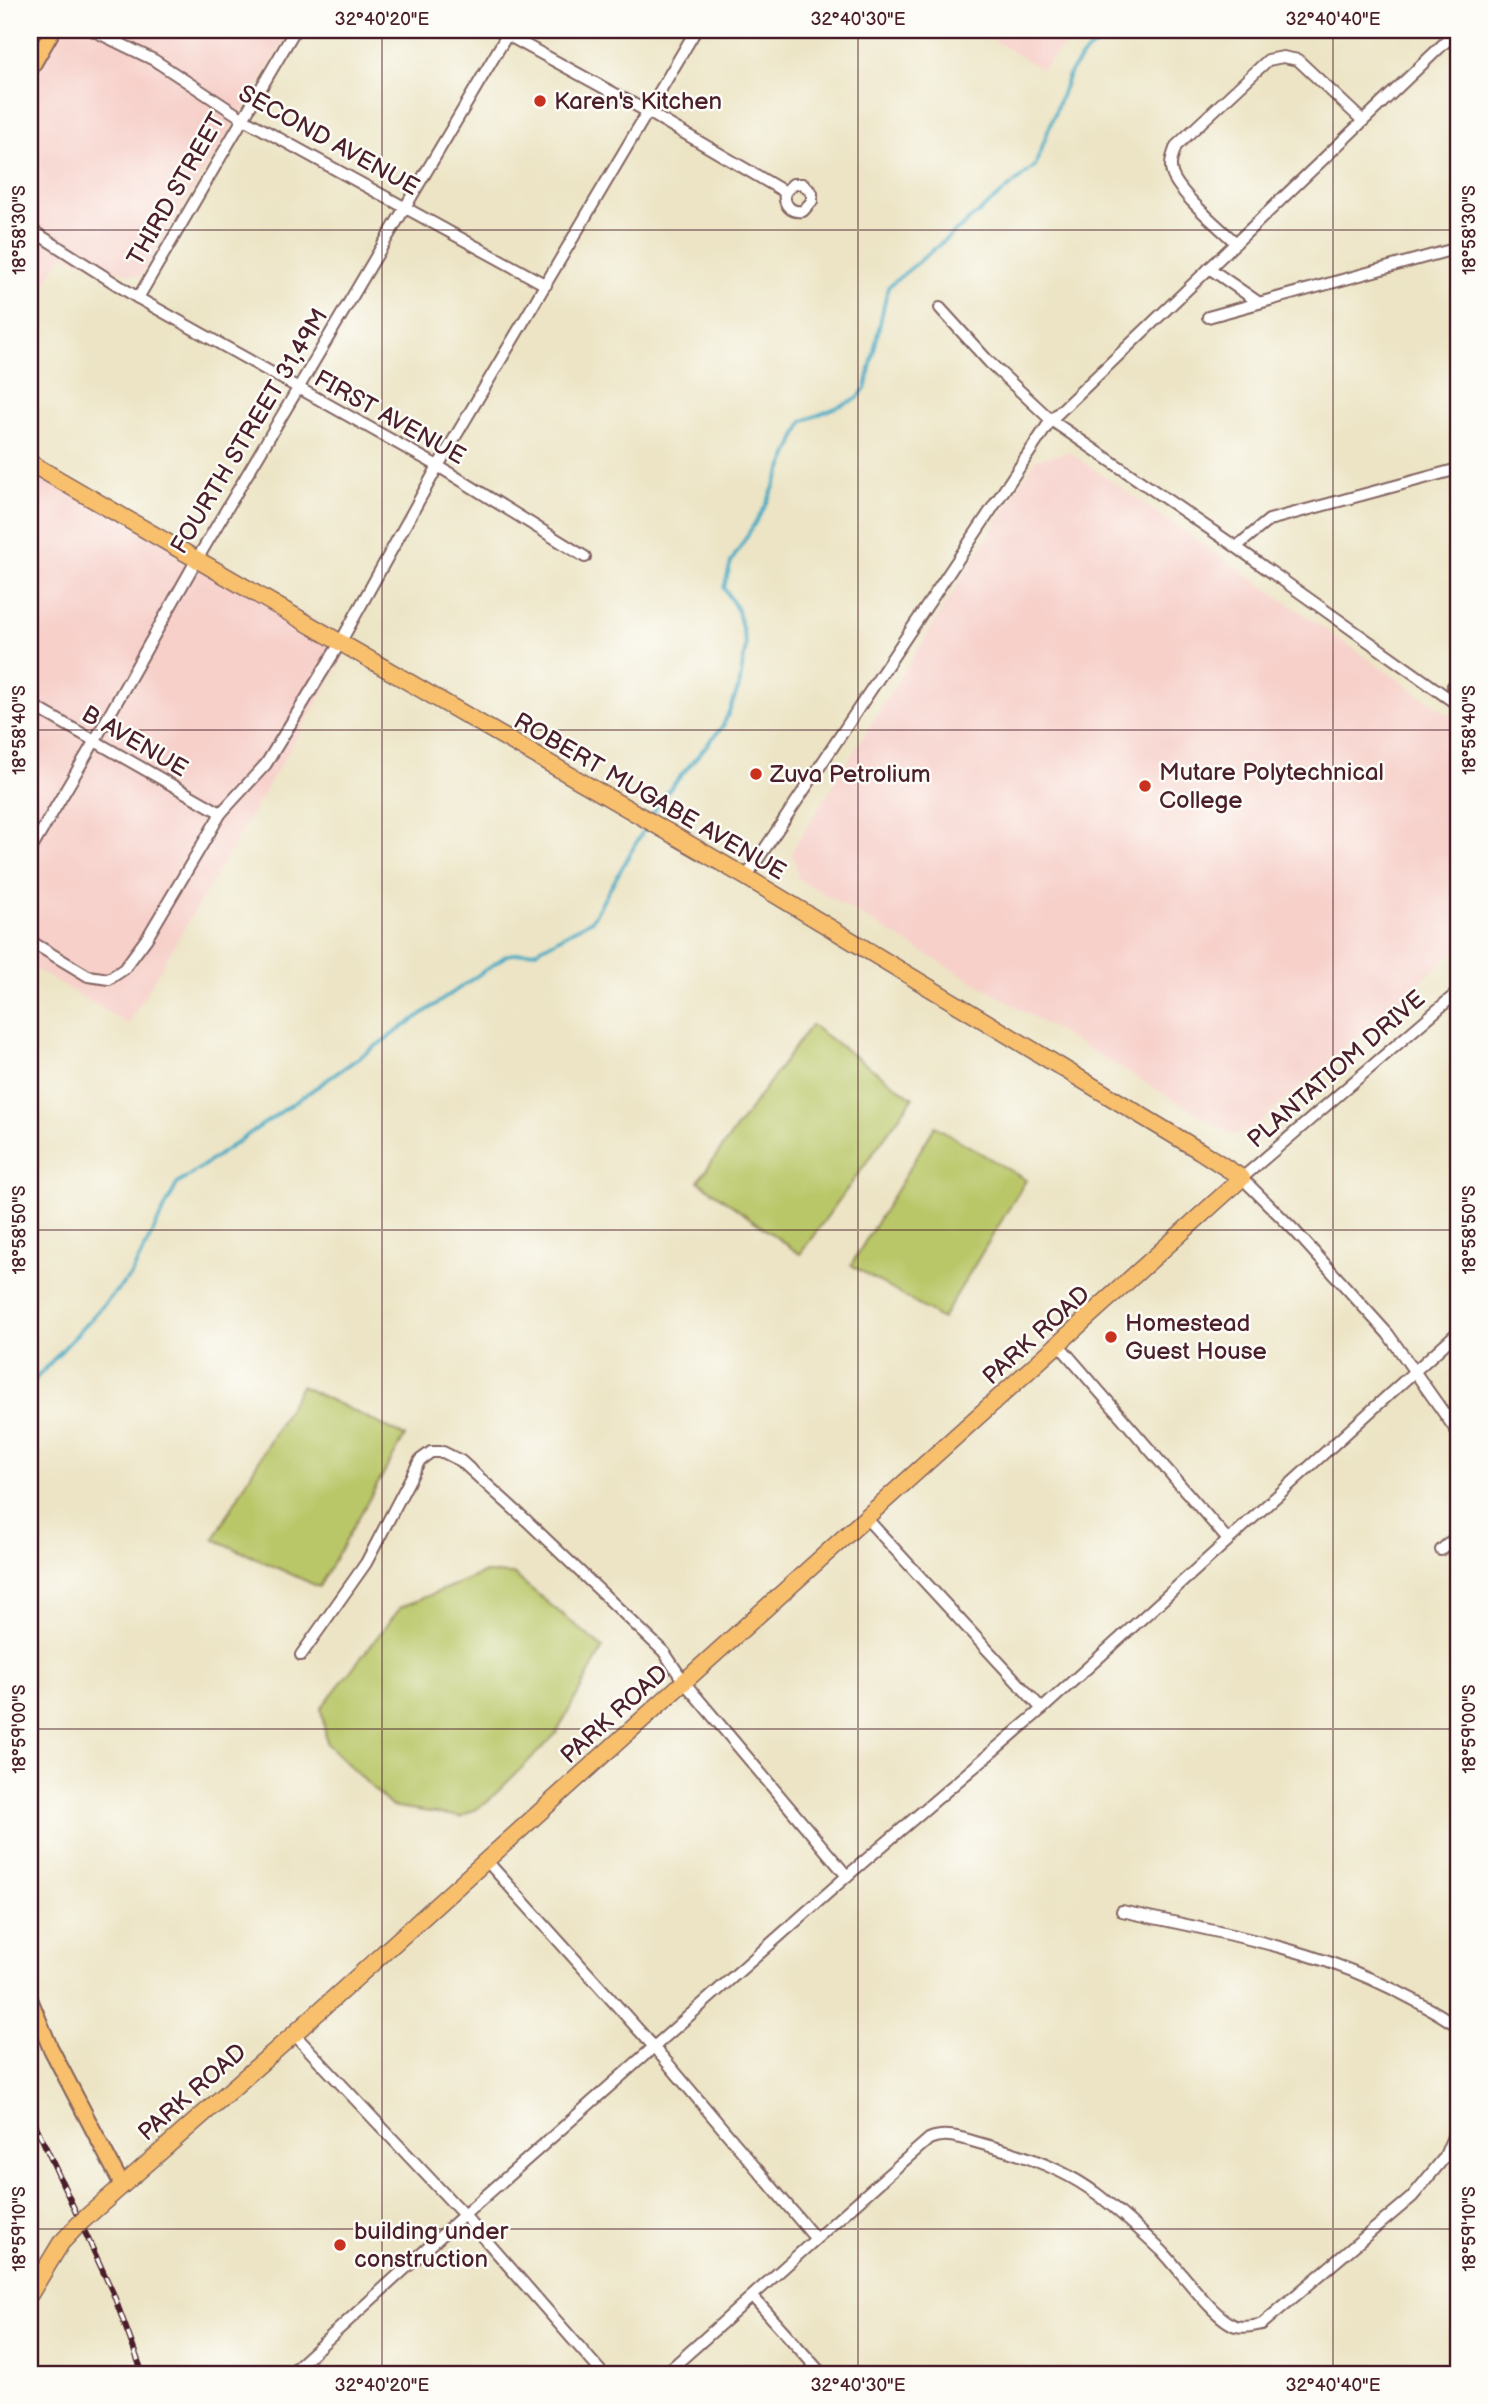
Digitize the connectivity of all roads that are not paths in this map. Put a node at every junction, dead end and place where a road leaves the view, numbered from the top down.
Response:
1 (53, 30) edge
2 (92, 30) edge
3 (295, 30) edge
4 (696, 30) edge
5 (1458, 30) edge
6 (505, 31) edge
7 (30, 69) edge
8 (648, 112) junction
9 (242, 118) junction
10 (1362, 120) junction
11 (785, 192) dead end
12 (407, 207) junction
13 (30, 229) edge
14 (1236, 243) junction
15 (1458, 247) edge
16 (1209, 268) junction
17 (546, 285) junction
18 (138, 298) junction
19 (1258, 302) junction
20 (940, 308) dead end
21 (1208, 317) dead end
22 (298, 389) junction
23 (1051, 420) junction
24 (30, 463) edge
25 (438, 466) junction
26 (1458, 469) edge
27 (1236, 547) junction
28 (585, 557) dead end
29 (196, 561) junction
30 (340, 643) junction
31 (30, 704) edge
32 (1458, 705) edge
33 (94, 742) junction
34 (221, 813) junction
35 (30, 850) edge
36 (746, 877) junction
37 (30, 941) edge
38 (1458, 992) edge
39 (1242, 1178) junction
40 (1458, 1332) edge
41 (1059, 1345) junction
42 (1415, 1371) junction
43 (1458, 1433) edge
44 (866, 1518) junction
45 (1458, 1535) edge
46 (1228, 1540) junction
47 (1441, 1550) dead end
48 (301, 1655) dead end
49 (684, 1682) junction
50 (1042, 1710) junction
51 (485, 1860) junction
52 (847, 1875) junction
53 (1122, 1911) dead end
54 (30, 1999) edge
55 (1458, 2026) edge
56 (294, 2034) junction
57 (654, 2047) junction
58 (1458, 2125) edge
59 (122, 2185) junction
60 (464, 2215) junction
61 (815, 2238) junction
62 (30, 2294) edge
63 (753, 2297) junction
64 (295, 2369) dead end
65 (603, 2374) edge
66 (665, 2374) edge
67 (822, 2374) edge

1 - 7 main road
2 - 9 street, SECOND AVENUE
3 - 9 street, THIRD STREET
4 - 8 street
5 - 10 street
6 - 8 street
6 - 12 street, FOURTH STREET 31,49M
8 - 11 street
8 - 17 street
9 - 12 street, SECOND AVENUE
9 - 18 street, THIRD STREET
10 - 14 street
10 - 14 street
12 - 17 street, SECOND AVENUE
12 - 22 street, FOURTH STREET 31,49M
13 - 18 street, FIRST AVENUE
14 - 16 street
15 - 19 street
16 - 19 street
16 - 23 street
17 - 25 street
18 - 22 street, FIRST AVENUE
19 - 21 street
20 - 23 street
22 - 25 street, FIRST AVENUE
22 - 29 street, FOURTH STREET 31,49M
23 - 27 street
23 - 36 street
24 - 29 highway, ROBERT MUGABE AVENUE
25 - 28 street, FIRST AVENUE
25 - 30 street
26 - 27 street
27 - 32 street
29 - 30 highway, ROBERT MUGABE AVENUE
29 - 33 street, FOURTH STREET 31,49M
30 - 34 street
30 - 36 highway, ROBERT MUGABE AVENUE
31 - 33 street, B AVENUE
33 - 34 street, B AVENUE
33 - 35 street, FOURTH STREET 31,49M
34 - 37 street
36 - 39 highway, ROBERT MUGABE AVENUE
38 - 39 street, PLANTATIOM DRIVE
39 - 41 highway, PARK ROAD
39 - 42 street
40 - 42 street
41 - 44 highway, PARK ROAD
41 - 46 street
42 - 43 street
42 - 46 street
44 - 49 highway, PARK ROAD
44 - 50 street
45 - 47 street
46 - 50 street
48 - 49 street
49 - 51 highway, PARK ROAD
49 - 52 street
50 - 52 street
51 - 56 highway, PARK ROAD
51 - 57 street
52 - 57 street
53 - 55 street
54 - 59 main road
56 - 59 highway, PARK ROAD
56 - 60 street
57 - 60 street
57 - 61 street
58 - 61 street
59 - 62 highway, PARK ROAD
60 - 64 street
60 - 65 street
61 - 63 street
63 - 66 street
63 - 67 street

